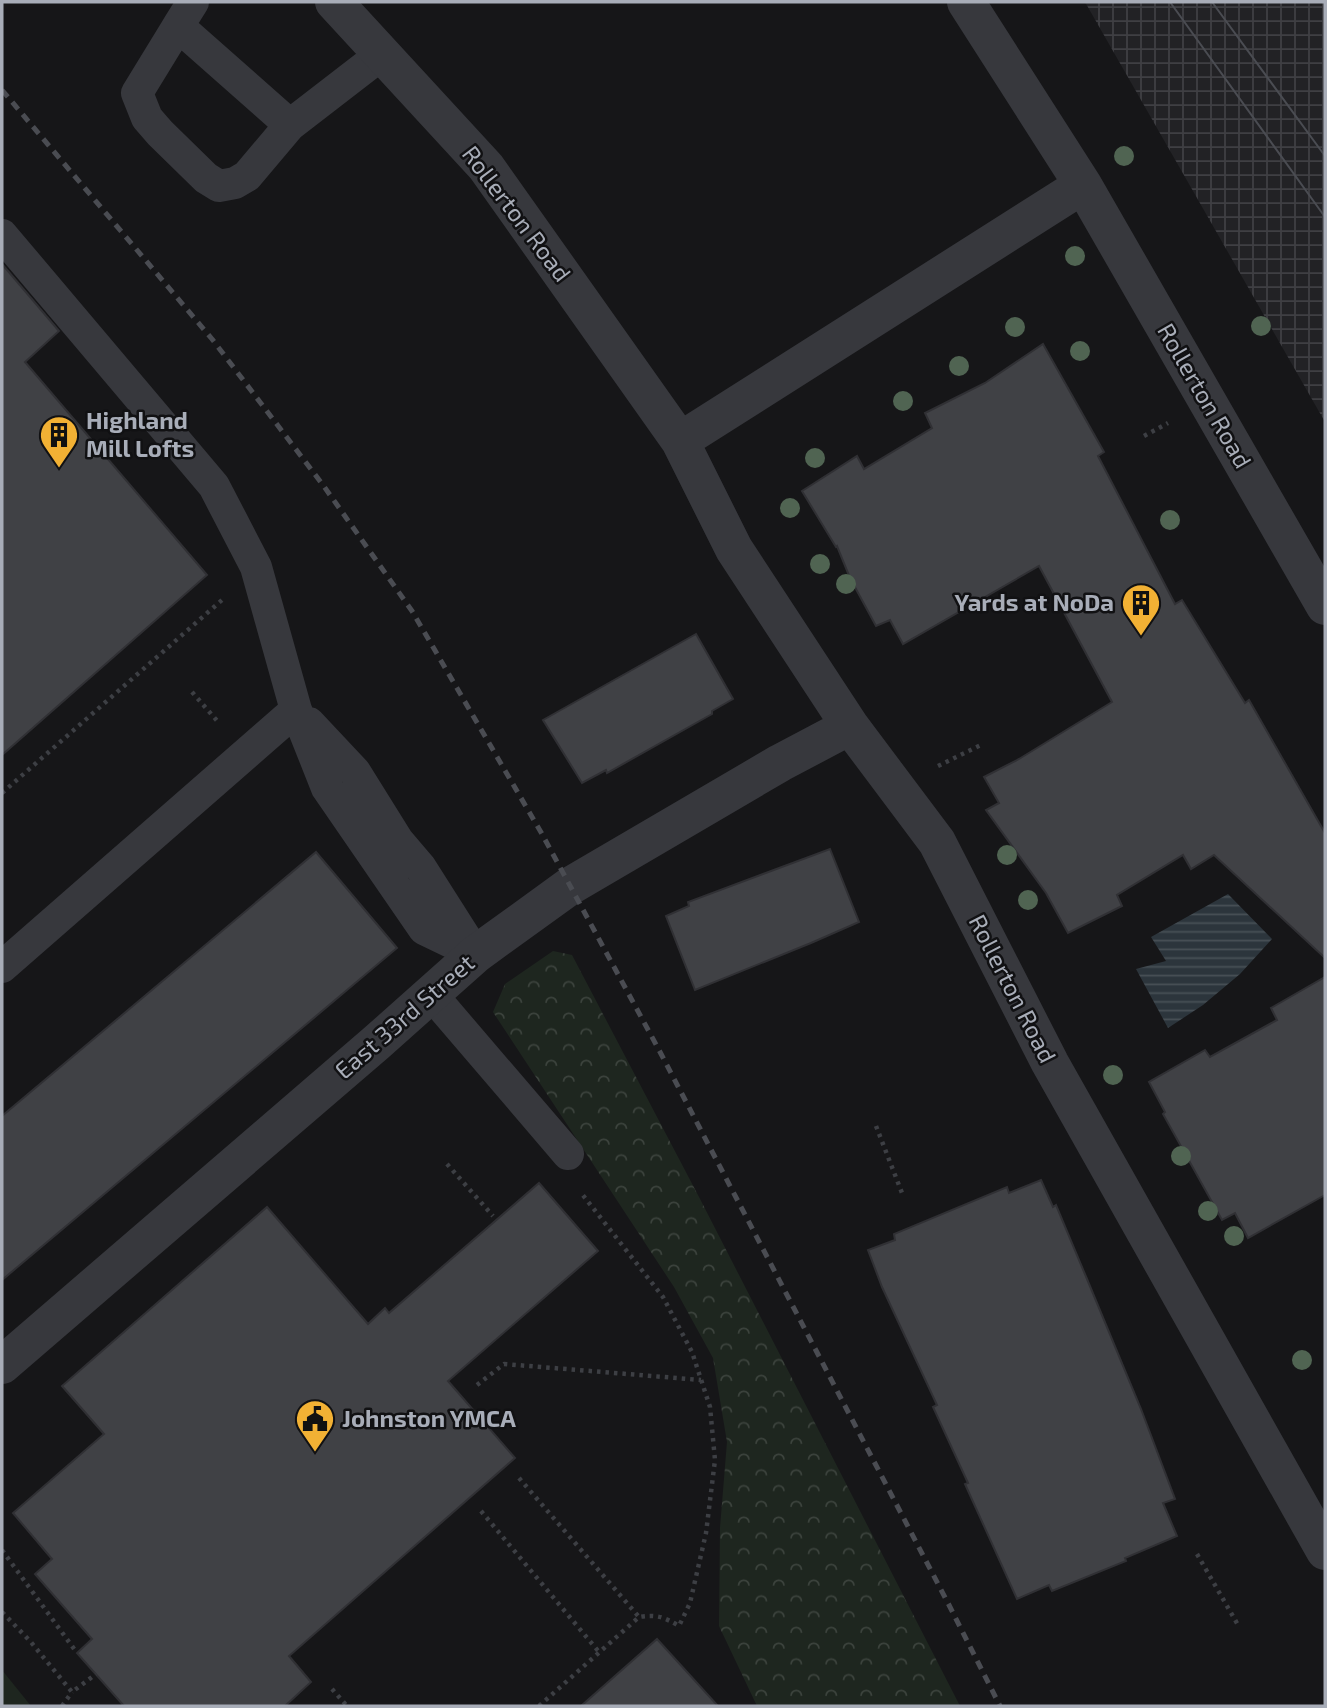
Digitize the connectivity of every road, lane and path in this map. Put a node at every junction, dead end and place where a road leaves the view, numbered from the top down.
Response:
1 (334, 2) edge
2 (966, 2) edge
3 (186, 14) edge
4 (382, 54) junction
5 (290, 125) junction
6 (1083, 185) junction
7 (2, 235) edge
8 (680, 441) junction
9 (229, 594) dead end
10 (1325, 606) edge
11 (296, 710) junction
12 (850, 726) junction
13 (2, 793) edge
14 (476, 954) junction
15 (2, 967) edge
16 (431, 994) junction
17 (876, 1126) dead end
18 (568, 1154) joint
19 (447, 1164) dead end
20 (902, 1193) dead end
21 (494, 1216) dead end
22 (2, 1365) edge
23 (701, 1380) junction
24 (477, 1385) dead end
25 (519, 1478) dead end
26 (481, 1511) dead end
27 (2, 1550) edge
28 (1325, 1551) edge
29 (1197, 1554) dead end
30 (2, 1612) edge
31 (639, 1616) junction
32 (1238, 1625) dead end
33 (599, 1652) junction
34 (77, 1653) dead end
35 (96, 1674) dead end
36 (332, 1689) dead end
37 (72, 1692) junction
38 (62, 1706) edge
39 (347, 1706) edge
40 (539, 1706) edge

1 - 4 street, Rollerton Road
2 - 6 street, Rollerton Road
3 - 5 lane
3 - 5 lane
4 - 5 lane
4 - 8 street, Rollerton Road
6 - 8 street
6 - 10 street, Rollerton Road
7 - 11 lane
8 - 12 street, Rollerton Road
9 - 13 path
11 - 14 lane
11 - 15 lane
12 - 14 street, East 33rd Street
12 - 28 street, Rollerton Road
14 - 16 street, East 33rd Street
16 - 18 lane
16 - 22 street, East 33rd Street
17 - 20 path
18 - 23 path
19 - 21 path
23 - 24 path
23 - 31 path
25 - 31 path
26 - 33 path
27 - 34 path
29 - 32 path
30 - 37 path
31 - 33 path
33 - 40 path
35 - 37 path
36 - 39 path
37 - 38 path

